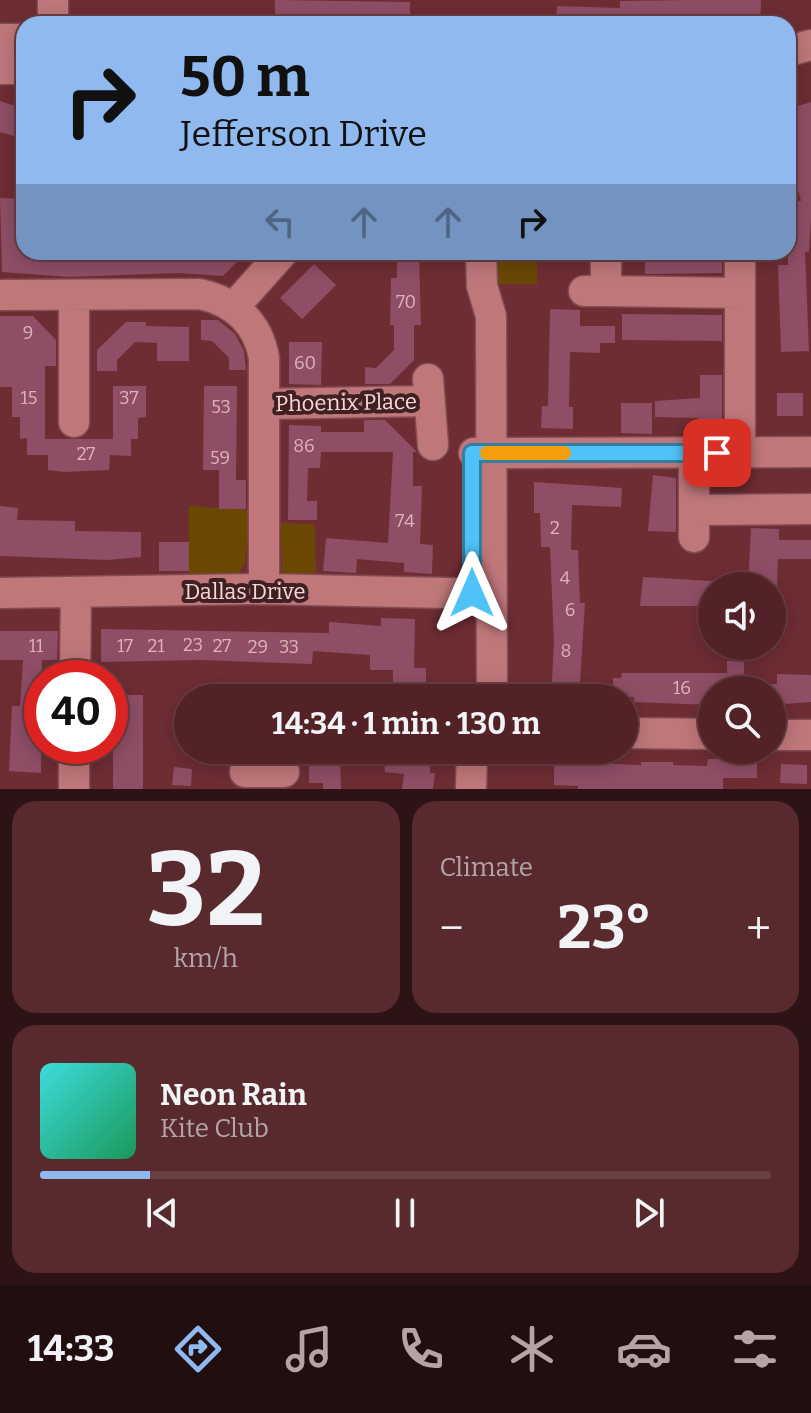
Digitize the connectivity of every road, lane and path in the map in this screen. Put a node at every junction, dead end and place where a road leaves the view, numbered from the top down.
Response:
1 (276, 260) edge
2 (481, 260) edge
3 (740, 260) edge
4 (599, 281) dead end
5 (740, 293) junction
6 (0, 295) edge
7 (74, 295) junction
8 (234, 307) junction
9 (264, 404) junction
10 (74, 422) dead end
11 (433, 445) dead end
12 (740, 452) junction
13 (811, 452) edge
14 (482, 453) junction
15 (694, 453) junction
16 (811, 509) edge
17 (264, 589) junction
18 (0, 593) edge
19 (76, 593) junction
20 (481, 594) junction
21 (75, 660) edge
22 (473, 684) edge
23 (491, 684) edge
24 (638, 733) edge
25 (698, 734) edge
26 (786, 735) edge
27 (811, 735) edge
28 (74, 764) edge
29 (472, 764) edge
30 (492, 764) edge
31 (74, 789) edge
32 (471, 789) edge
33 (492, 789) edge

1 - 8 street
2 - 14 street
3 - 5 street
4 - 5 street
5 - 12 street
6 - 7 street
7 - 8 street
7 - 10 street
8 - 9 street, Phoenix Place
9 - 11 street, Phoenix Place
9 - 17 street, Phoenix Place
12 - 13 street
12 - 15 street
14 - 15 street
14 - 20 street
15 - 16 street
17 - 19 street, Dallas Drive
17 - 20 street, Dallas Drive
18 - 19 street, Dallas Drive
19 - 21 street
20 - 22 street
20 - 23 street
24 - 25 street
26 - 27 street
28 - 31 street
29 - 32 street
30 - 33 street

